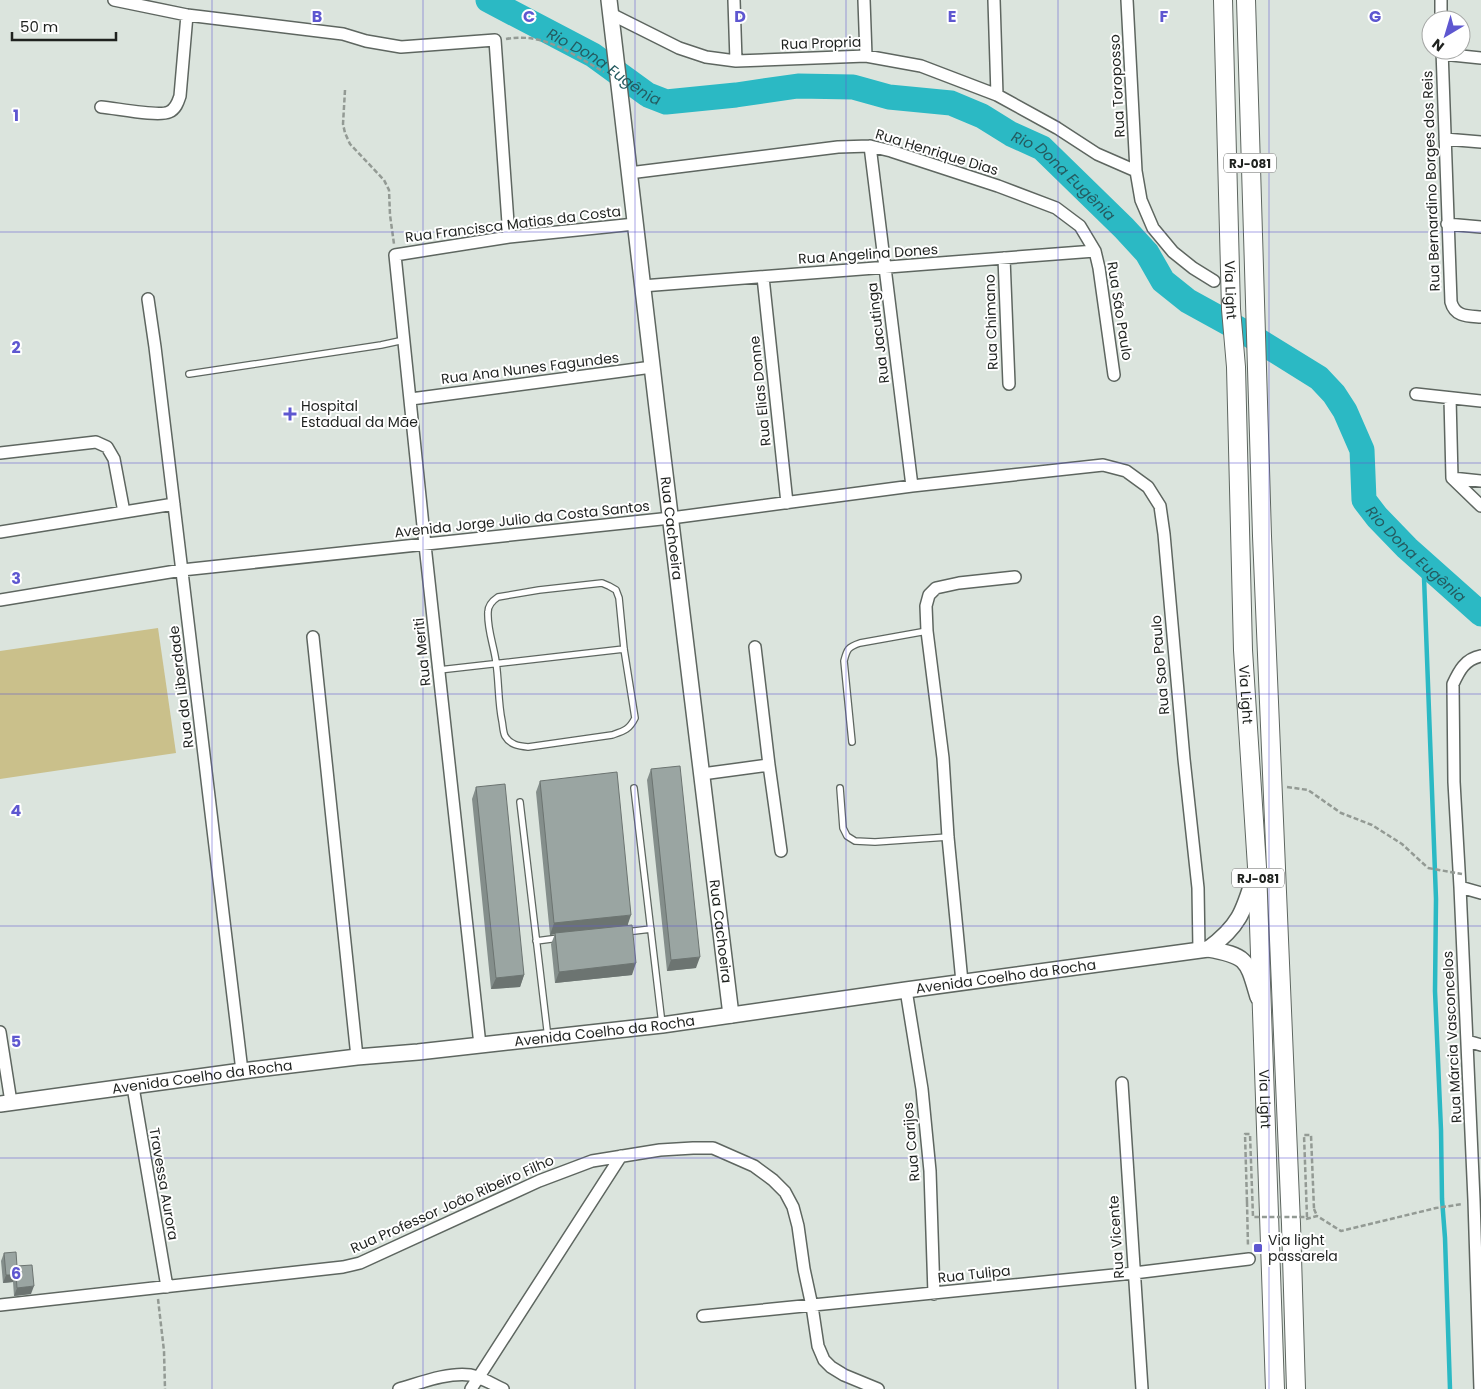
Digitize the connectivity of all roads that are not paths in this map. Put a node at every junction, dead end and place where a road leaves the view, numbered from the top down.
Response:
1 (114, 0) edge
2 (734, 0) edge
3 (864, 0) edge
4 (994, 0) edge
5 (1127, 0) edge
6 (1223, 0) edge
7 (1246, 0) edge
8 (608, 4) edge
9 (187, 15) junction
10 (866, 56) junction
11 (1442, 60) edge
12 (736, 61) junction
13 (996, 95) junction
14 (101, 107) dead end
15 (1445, 139) junction
16 (1481, 142) edge
17 (870, 146) junction
18 (1136, 172) junction
19 (629, 173) junction
20 (635, 224) junction
21 (1447, 224) junction
22 (1481, 227) edge
23 (509, 237) junction
24 (1095, 251) junction
25 (395, 254) joint
26 (1004, 258) junction
27 (885, 267) junction
28 (763, 276) junction
29 (1214, 281) dead end
30 (642, 286) junction
31 (148, 299) dead end
32 (1481, 317) edge
33 (404, 340) junction
34 (652, 367) junction
35 (189, 374) dead end
36 (1114, 375) dead end
37 (1008, 384) dead end
38 (1416, 394) dead end
39 (1450, 398) junction
40 (411, 399) junction
41 (1481, 401) edge
42 (0, 453) edge
43 (1048, 470) joint
44 (1452, 478) junction
45 (1481, 481) edge
46 (912, 486) junction
47 (787, 503) junction
48 (174, 504) junction
49 (1481, 506) edge
50 (124, 512) junction
51 (670, 518) junction
52 (0, 532) edge
53 (424, 545) junction
54 (182, 570) junction
55 (1015, 577) dead end
56 (0, 600) edge
57 (928, 631) junction
58 (313, 637) dead end
59 (755, 647) dead end
60 (624, 649) junction
61 (1481, 656) edge
62 (496, 664) junction
63 (439, 670) junction
64 (852, 742) dead end
65 (769, 765) junction
66 (702, 774) junction
67 (634, 788) dead end
68 (840, 788) dead end
69 (520, 802) dead end
70 (948, 837) junction
71 (781, 851) dead end
72 (1258, 867) junction
73 (1460, 887) junction
74 (1481, 893) edge
75 (651, 930) junction
76 (622, 932) edge
77 (565, 938) edge
78 (536, 941) junction
79 (1204, 950) junction
80 (962, 982) junction
81 (906, 990) junction
82 (731, 1015) junction
83 (1264, 1018) junction
84 (662, 1024) junction
85 (0, 1032) edge
86 (548, 1038) junction
87 (1467, 1041) junction
88 (480, 1045) junction
89 (1481, 1045) edge
90 (357, 1057) junction
91 (242, 1071) junction
92 (1122, 1083) dead end
93 (132, 1086) junction
94 (5, 1103) edge
95 (621, 1156) junction
96 (1474, 1202) edge
97 (1249, 1259) road end
98 (1134, 1273) junction
99 (162, 1287) junction
100 (934, 1294) junction
101 (0, 1305) edge
102 (812, 1306) junction
103 (703, 1316) dead end
104 (1480, 1359) edge
105 (478, 1378) junction
106 (399, 1389) edge
107 (471, 1389) edge
108 (503, 1389) edge
109 (878, 1389) edge
110 (1142, 1389) edge
111 (1275, 1389) edge
112 (1296, 1389) edge
113 (1480, 1389) edge

1 - 9 street
2 - 12 street
3 - 10 street
4 - 13 street
5 - 18 street, Rua Toroposso
6 - 72 main road, Via Light / RJ-081
7 - 112 main road, Via Light / RJ-081
8 - 12 street, Rua Propria
8 - 19 main road, Rua Cachoeira
9 - 14 street
9 - 23 street
10 - 12 street, Rua Propria
10 - 13 street, Rua Propria
11 - 15 street, Rua Bernardino Borges dos Reis
13 - 18 street, Rua Propria
15 - 16 street
15 - 21 street, Rua Bernardino Borges dos Reis
17 - 19 street, Rua Henrique Dias
17 - 24 street, Rua Henrique Dias
17 - 27 street, Rua Jacutinga
18 - 29 street, Rua Toroposso
19 - 20 main road, Rua Cachoeira
20 - 23 street, Rua Francisca Matias da Costa
20 - 30 main road, Rua Cachoeira
21 - 22 street
21 - 32 street, Rua Bernardino Borges dos Reis
23 - 25 street, Rua Francisca Matias da Costa
24 - 26 street, Rua Angelina Dones
24 - 36 street, Rua São Paulo
25 - 33 street, Rua Meriti
26 - 27 street, Rua Angelina Dones
26 - 37 street, Rua Chimano
27 - 28 street, Rua Angelina Dones
27 - 46 street, Rua Jacutinga
28 - 30 street, Rua Angelina Dones
28 - 47 street, Rua Elias Donne
30 - 34 main road, Rua Cachoeira
31 - 48 street, Rua da Liberdade
33 - 35 lane
33 - 40 street, Rua Meriti
34 - 40 street, Rua Ana Nunes Fagundes
34 - 51 main road, Rua Cachoeira
38 - 39 street
39 - 41 street
39 - 44 street
40 - 53 street, Rua Meriti
42 - 50 street
43 - 46 street, Avenida Jorge Julio da Costa Santos
43 - 79 street, Rua Sao Paulo
44 - 45 street
44 - 49 street
46 - 47 street, Avenida Jorge Julio da Costa Santos
47 - 51 street, Avenida Jorge Julio da Costa Santos
48 - 50 street
48 - 54 street, Rua da Liberdade
50 - 52 street
51 - 53 street, Avenida Jorge Julio da Costa Santos
51 - 66 main road, Rua Cachoeira
53 - 54 street, Avenida Jorge Julio da Costa Santos
53 - 63 street, Rua Meriti
54 - 56 street, Avenida Jorge Julio da Costa Santos
54 - 91 street, Rua da Liberdade
55 - 57 street
57 - 64 lane
57 - 70 street
58 - 90 street
59 - 65 street
60 - 62 lane
60 - 62 lane
60 - 62 lane
61 - 73 street, Rua Márcia Vasconcelos
62 - 63 lane
63 - 88 street, Rua Meriti
65 - 66 street
65 - 71 street
66 - 82 main road, Rua Cachoeira
67 - 75 lane
68 - 70 lane
69 - 78 lane
70 - 80 street
72 - 79 main road
72 - 83 main road, Via Light / RJ-081
73 - 74 street
73 - 87 street, Rua Márcia Vasconcelos
75 - 76 lane
75 - 84 lane
77 - 78 lane
78 - 86 lane
79 - 80 main road, Avenida Coelho da Rocha
79 - 83 main road, Avenida Coelho da Rocha
80 - 81 main road, Avenida Coelho da Rocha
81 - 82 main road, Avenida Coelho da Rocha
81 - 100 street, Rua Carijos
82 - 84 main road, Avenida Coelho da Rocha
83 - 111 main road, Via Light / RJ-081
84 - 86 main road, Avenida Coelho da Rocha
85 - 94 street
86 - 88 main road, Avenida Coelho da Rocha
87 - 89 street
87 - 96 street, Rua Márcia Vasconcelos
88 - 90 main road, Avenida Coelho da Rocha
90 - 91 main road, Avenida Coelho da Rocha
91 - 93 main road, Avenida Coelho da Rocha
92 - 98 street, Rua Vicente
93 - 94 main road, Avenida Coelho da Rocha
93 - 99 street, Travessa Aurora
95 - 99 street, Rua Professor João Ribeiro Filho
95 - 102 street, Rua Professor João Ribeiro Filho
95 - 105 street
96 - 104 street, Rua Márcia Vasconcelos
97 - 98 street, Rua Tulipa
98 - 100 street, Rua Tulipa
98 - 110 street, Rua Vicente
99 - 101 street, Rua Professor João Ribeiro Filho
100 - 102 street, Rua Tulipa
102 - 103 street, Rua Tulipa
102 - 109 street, Rua Professor João Ribeiro Filho
104 - 113 street, Rua Márcia Vasconcelos
105 - 106 street
105 - 107 street
105 - 108 street

